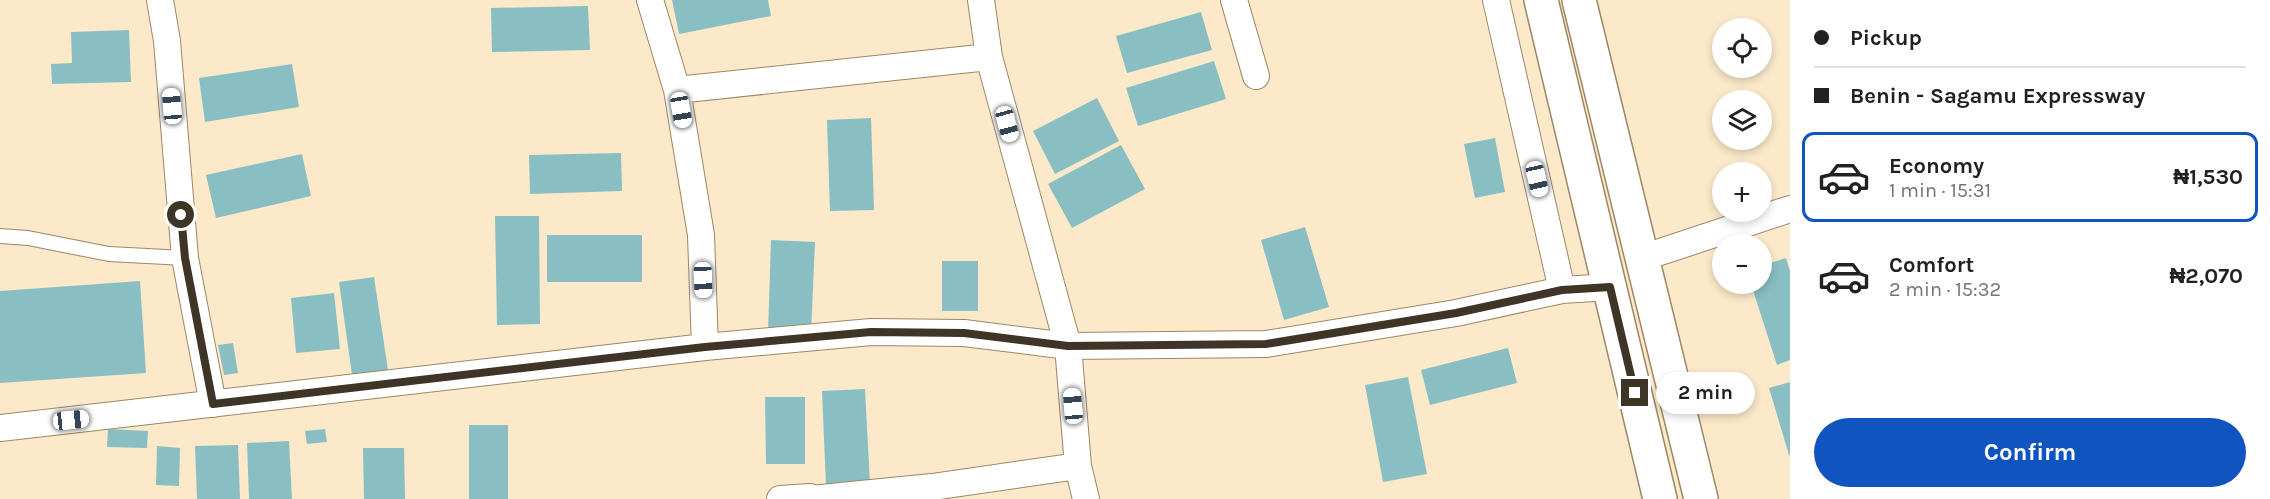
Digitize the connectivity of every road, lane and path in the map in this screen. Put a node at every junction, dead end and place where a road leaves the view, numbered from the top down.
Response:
1 (160, 0) edge
2 (650, 0) edge
3 (981, 0) edge
4 (1234, 0) edge
5 (1496, 0) edge
6 (1541, 0) edge
7 (1579, 0) edge
8 (989, 57) junction
9 (1256, 76) dead end
10 (677, 90) junction
11 (1790, 209) edge
12 (0, 236) edge
13 (185, 258) junction
14 (1642, 258) junction
15 (1610, 287) junction
16 (1562, 290) junction
17 (1068, 346) junction
18 (705, 347) junction
19 (213, 404) junction
20 (0, 428) edge
21 (1078, 466) junction
22 (811, 498) edge
23 (780, 499) edge
24 (1086, 499) edge
25 (1660, 499) edge
26 (1701, 499) edge

1 - 13 street
2 - 10 street
3 - 8 street
4 - 9 street
5 - 16 street
6 - 15 highway
7 - 14 highway
8 - 10 street
8 - 17 street
10 - 18 street
11 - 14 street
12 - 13 lane
13 - 19 street
14 - 26 highway
15 - 16 street
15 - 25 highway
16 - 17 street
17 - 18 street
17 - 21 street
18 - 19 street
19 - 20 street
21 - 22 street
21 - 24 street
22 - 23 street

